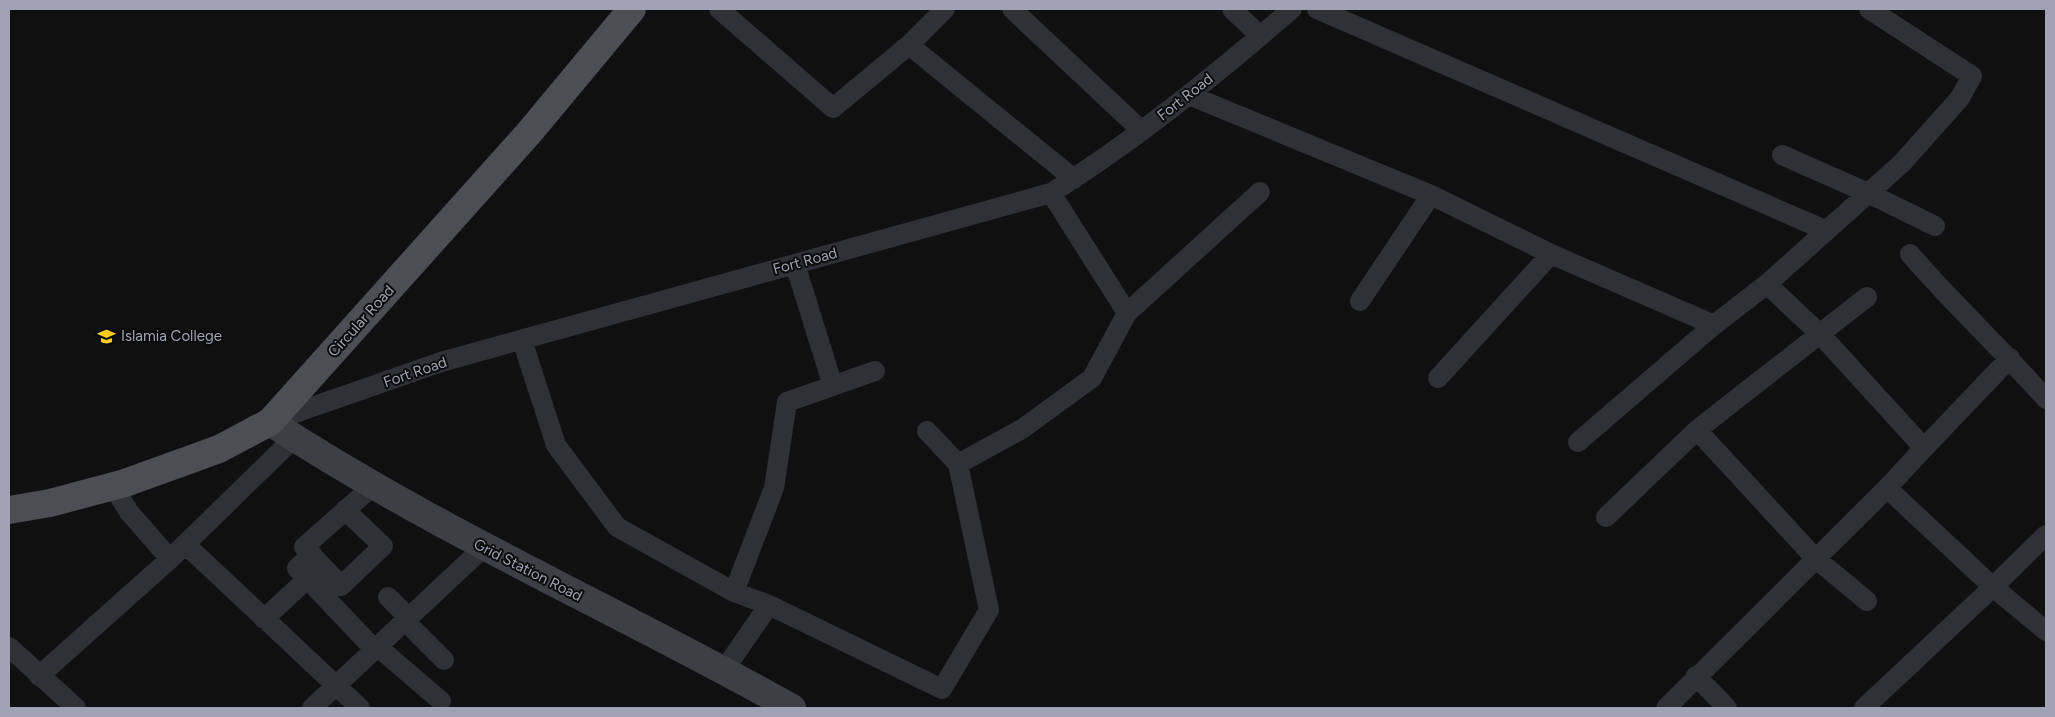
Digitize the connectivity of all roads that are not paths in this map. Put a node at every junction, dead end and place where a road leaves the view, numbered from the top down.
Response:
1 (632, 9) edge
2 (719, 9) edge
3 (945, 9) edge
4 (1012, 9) edge
5 (1232, 9) edge
6 (1292, 9) edge
7 (1318, 9) edge
8 (1870, 9) edge
9 (1260, 36) junction
10 (909, 45) junction
11 (1189, 95) junction
12 (1142, 130) junction
13 (1782, 155) dead end
14 (1074, 179) junction
15 (1260, 192) dead end
16 (1051, 193) junction
17 (1868, 193) junction
18 (1431, 195) junction
19 (1935, 226) dead end
20 (1825, 230) junction
21 (1551, 254) junction
22 (1910, 254) dead end
23 (795, 264) junction
24 (1766, 284) junction
25 (1868, 297) dead end
26 (1360, 301) dead end
27 (1127, 312) junction
28 (1714, 325) junction
29 (1821, 335) junction
30 (522, 340) junction
31 (2010, 358) junction
32 (875, 371) dead end
33 (1438, 378) dead end
34 (834, 386) junction
35 (2046, 399) edge
36 (270, 422) junction
37 (1697, 430) junction
38 (928, 431) dead end
39 (294, 438) junction
40 (1578, 442) dead end
41 (1924, 448) junction
42 (958, 464) junction
43 (374, 485) junction
44 (113, 486) junction
45 (1887, 488) junction
46 (9, 510) edge
47 (345, 510) junction
48 (1606, 517) dead end
49 (2046, 536) edge
50 (185, 544) junction
51 (483, 548) junction
52 (312, 554) junction
53 (1815, 558) junction
54 (170, 559) junction
55 (307, 578) junction
56 (1993, 587) junction
57 (734, 592) junction
58 (388, 597) dead end
59 (1867, 601) dead end
60 (769, 605) junction
61 (407, 619) junction
62 (264, 620) junction
63 (2046, 631) edge
64 (376, 648) junction
65 (12, 658) edge
66 (444, 660) dead end
67 (724, 670) junction
68 (39, 676) junction
69 (1696, 676) junction
70 (335, 687) junction
71 (441, 701) dead end
72 (1873, 706) edge
73 (76, 708) edge
74 (312, 708) edge
75 (360, 708) edge
76 (792, 708) edge
77 (1666, 708) edge
78 (1727, 708) edge

1 - 36 main road, Circular Road
2 - 10 street
3 - 10 street
4 - 12 street
5 - 9 street
6 - 9 street, Fort Road
7 - 20 street
8 - 17 street
9 - 11 street, Fort Road
10 - 14 street
11 - 12 street, Fort Road
11 - 18 street
12 - 14 street, Fort Road
13 - 17 street
14 - 16 street, Fort Road
15 - 27 street
16 - 23 street, Fort Road
16 - 27 street
17 - 19 street
17 - 20 street
18 - 21 street
18 - 26 street
20 - 24 street
21 - 28 street
21 - 33 street
22 - 31 street
23 - 30 street, Fort Road
23 - 34 street
24 - 28 street
24 - 29 street
25 - 29 street
27 - 42 street
28 - 40 street
29 - 37 street
29 - 41 street
30 - 36 street, Fort Road
30 - 57 street
31 - 35 street
31 - 41 street
32 - 34 street
34 - 57 street
36 - 39 main road, Grid Station Road
36 - 44 main road, Circular Road
37 - 48 street
37 - 53 street
38 - 42 street
39 - 43 main road, Grid Station Road
39 - 50 street
41 - 45 street
42 - 60 street
43 - 47 street
43 - 51 main road, Grid Station Road
44 - 46 main road, Circular Road
44 - 54 street
45 - 53 street
45 - 56 street
47 - 52 street
47 - 52 street
49 - 56 street
50 - 54 street
50 - 62 street
51 - 61 street
51 - 67 main road, Grid Station Road
52 - 55 street
53 - 59 street
53 - 69 street
54 - 68 street
55 - 62 street
55 - 64 street
56 - 63 street
56 - 72 street
57 - 60 street
58 - 61 street
60 - 67 street
61 - 64 street
61 - 66 street
62 - 70 street
64 - 70 street
64 - 71 street
65 - 68 street
67 - 76 main road, Grid Station Road
68 - 73 street
69 - 77 street
69 - 78 street
70 - 74 street
70 - 75 street

